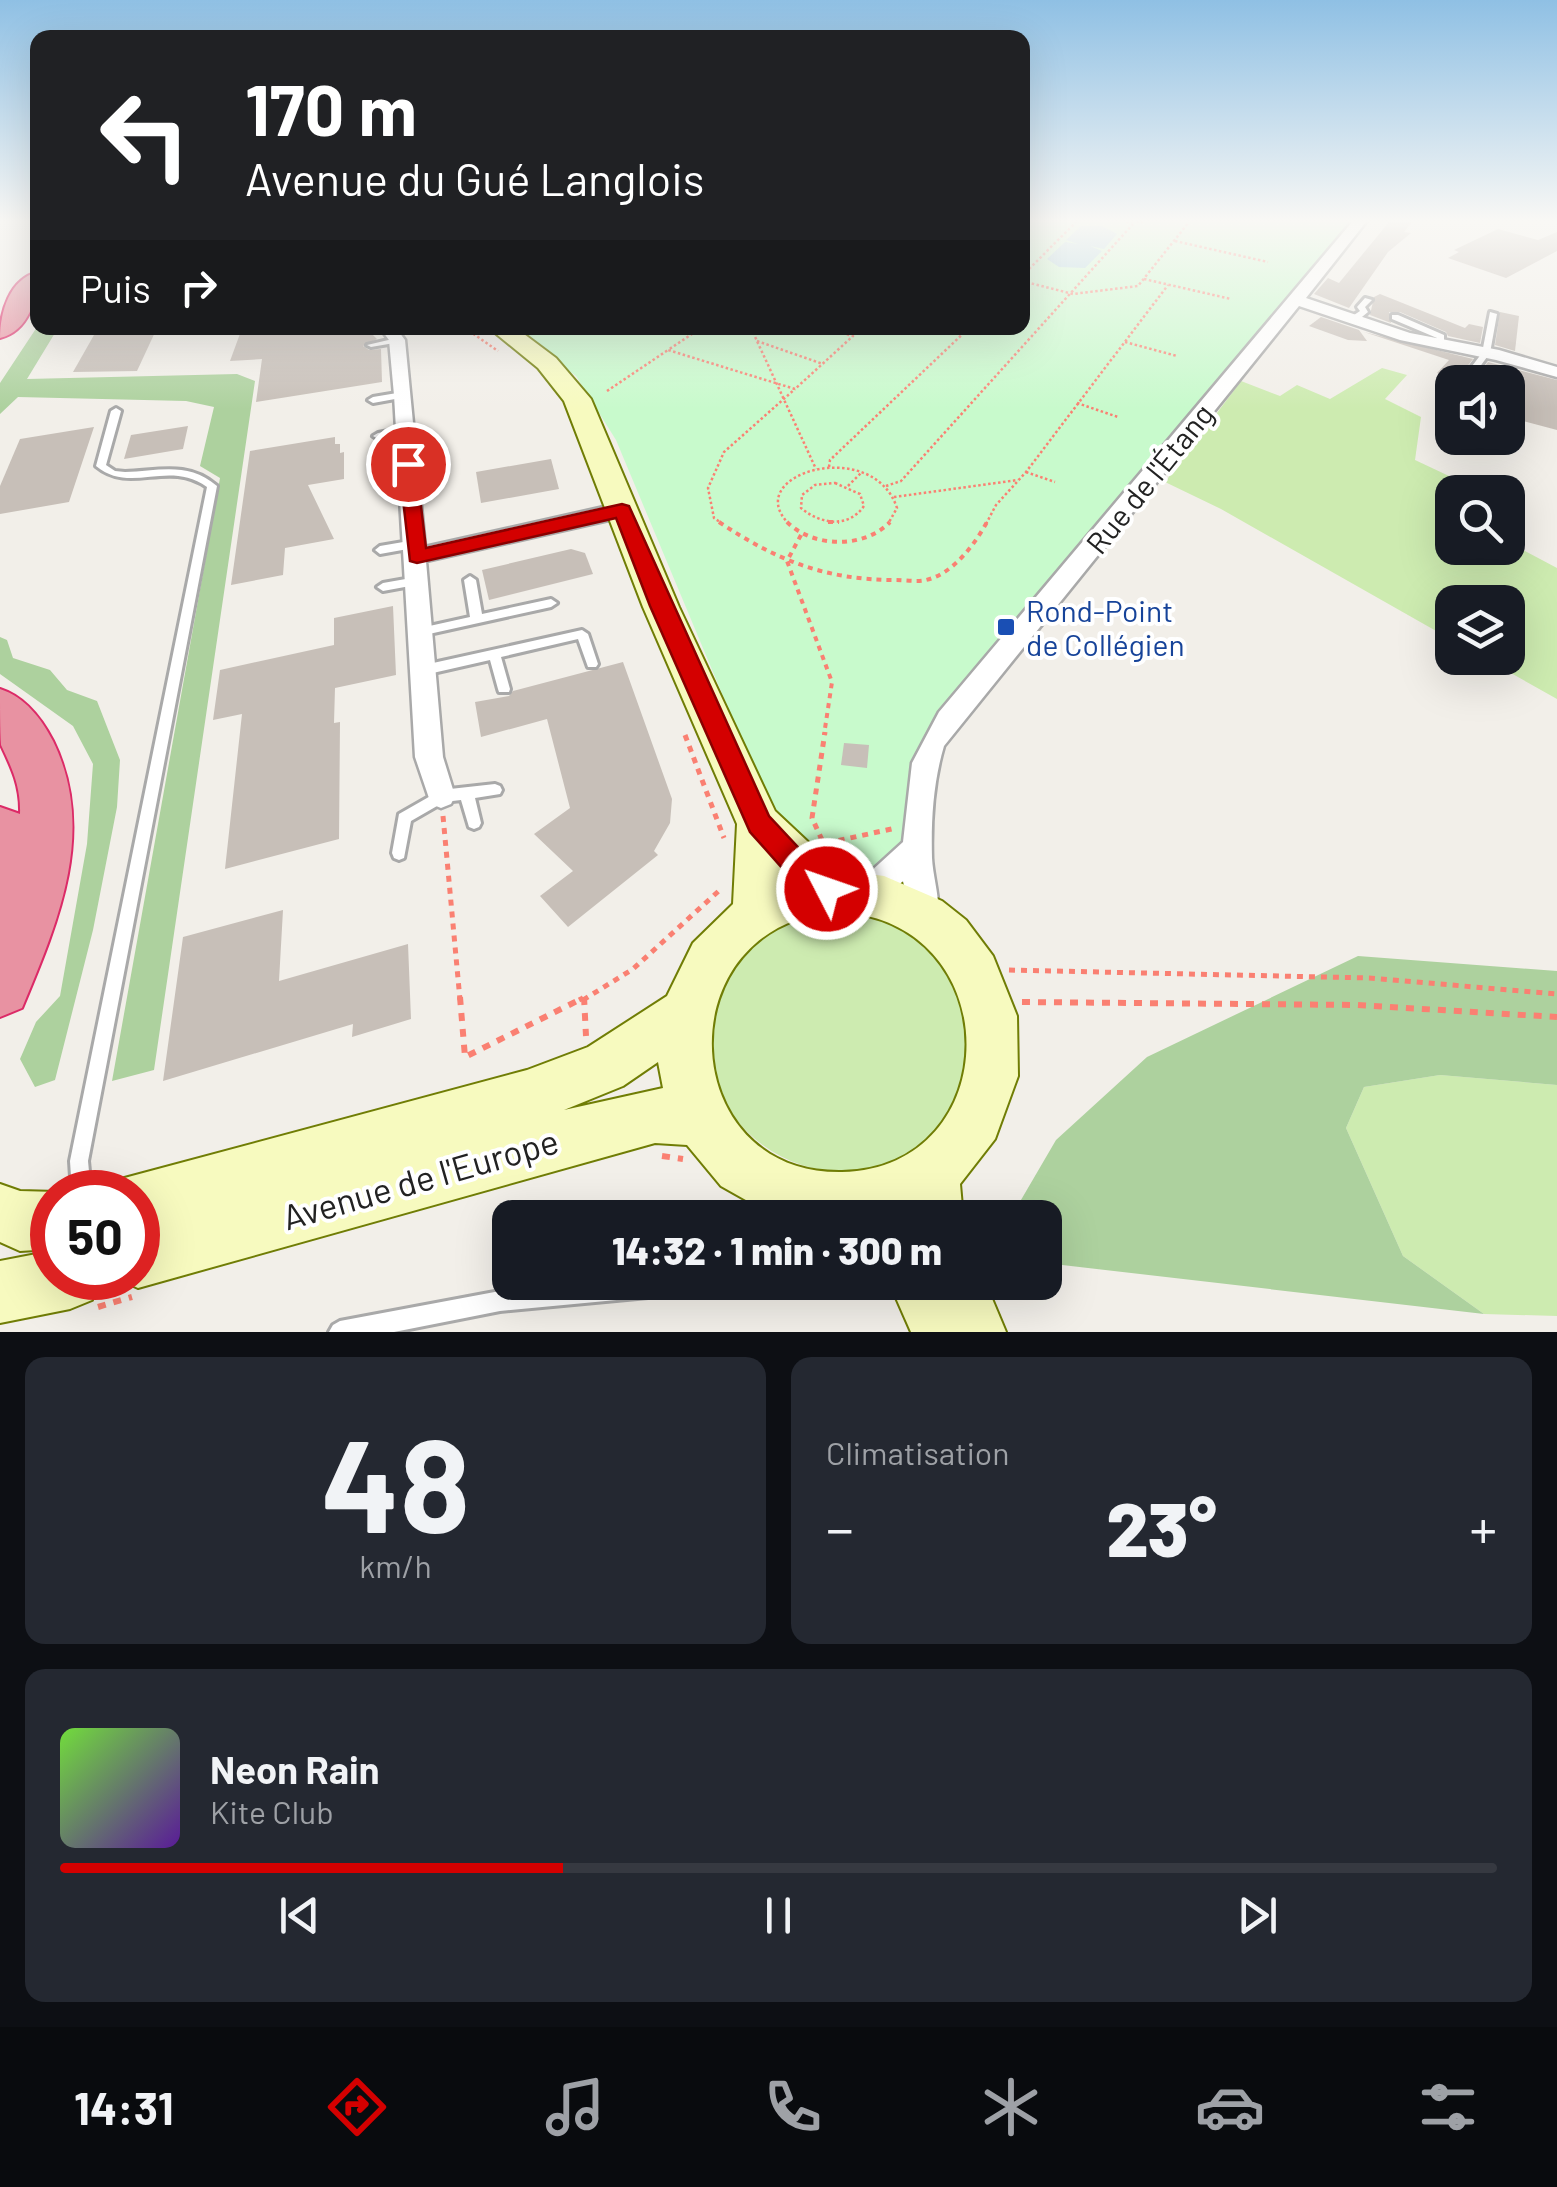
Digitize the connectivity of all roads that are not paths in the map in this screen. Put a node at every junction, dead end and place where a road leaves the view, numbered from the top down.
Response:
1 (1308, 284) edge
2 (30, 290) edge
3 (1296, 299) junction
4 (1368, 300) dead end
5 (1494, 314) dead end
6 (1395, 317) dead end
7 (1354, 319) junction
8 (0, 329) edge
9 (391, 335) edge
10 (393, 335) edge
11 (504, 343) edge
12 (1440, 344) junction
13 (371, 345) dead end
14 (1486, 353) junction
15 (1477, 365) edge
16 (1557, 372) edge
17 (402, 396) junction
18 (374, 400) dead end
19 (116, 411) dead end
20 (405, 431) junction
21 (378, 436) dead end
22 (622, 510) junction
23 (380, 550) dead end
24 (416, 550) junction
25 (470, 580) dead end
26 (417, 581) junction
27 (383, 587) dead end
28 (551, 603) dead end
29 (477, 620) junction
30 (420, 632) junction
31 (495, 656) junction
32 (592, 664) dead end
33 (424, 670) junction
34 (504, 689) dead end
35 (0, 708) edge
36 (495, 790) dead end
37 (468, 795) junction
38 (441, 796) junction
39 (474, 824) dead end
40 (0, 831) edge
41 (744, 836) junction
42 (918, 838) junction
43 (399, 854) dead end
44 (847, 867) junction
45 (0, 876) edge
46 (756, 910) junction
47 (924, 919) junction
48 (0, 986) edge
49 (688, 1012) junction
50 (706, 1119) junction
51 (80, 1170) edge
52 (160, 1196) edge
53 (932, 1198) edge
54 (807, 1200) edge
55 (885, 1200) edge
56 (0, 1213) edge
57 (30, 1221) edge
58 (160, 1252) edge
59 (30, 1286) edge
60 (0, 1292) edge
61 (511, 1300) edge
62 (340, 1332) edge

1 - 3 street, Rue de l'Étang
2 - 8 highway
3 - 7 street
3 - 42 street, Rue de l'Étang
4 - 7 lane
5 - 14 lane
6 - 12 lane
7 - 12 street
9 - 13 lane
10 - 17 street
11 - 22 main road
12 - 14 street
14 - 15 lane
14 - 16 street
17 - 18 lane
17 - 20 street
19 - 51 lane
20 - 21 lane
20 - 24 street
22 - 24 street
22 - 41 main road
23 - 24 lane
24 - 26 street
25 - 29 lane
26 - 27 lane
26 - 30 street
28 - 29 lane
29 - 30 lane
30 - 33 street
31 - 32 lane
31 - 33 lane
31 - 34 lane
33 - 38 street
35 - 48 highway
36 - 37 lane
37 - 38 lane
37 - 39 lane
38 - 43 lane
40 - 45 highway
41 - 44 main road
41 - 46 main road
42 - 44 street
42 - 47 street, Rue de l'Étang
44 - 46 main road
44 - 47 main road
46 - 49 main road
47 - 53 main road
49 - 50 main road
49 - 52 main road, Avenue de l'Europe
50 - 54 main road
50 - 58 main road, Avenue de l'Europe
53 - 55 main road
56 - 57 main road
59 - 60 main road
61 - 62 lane

